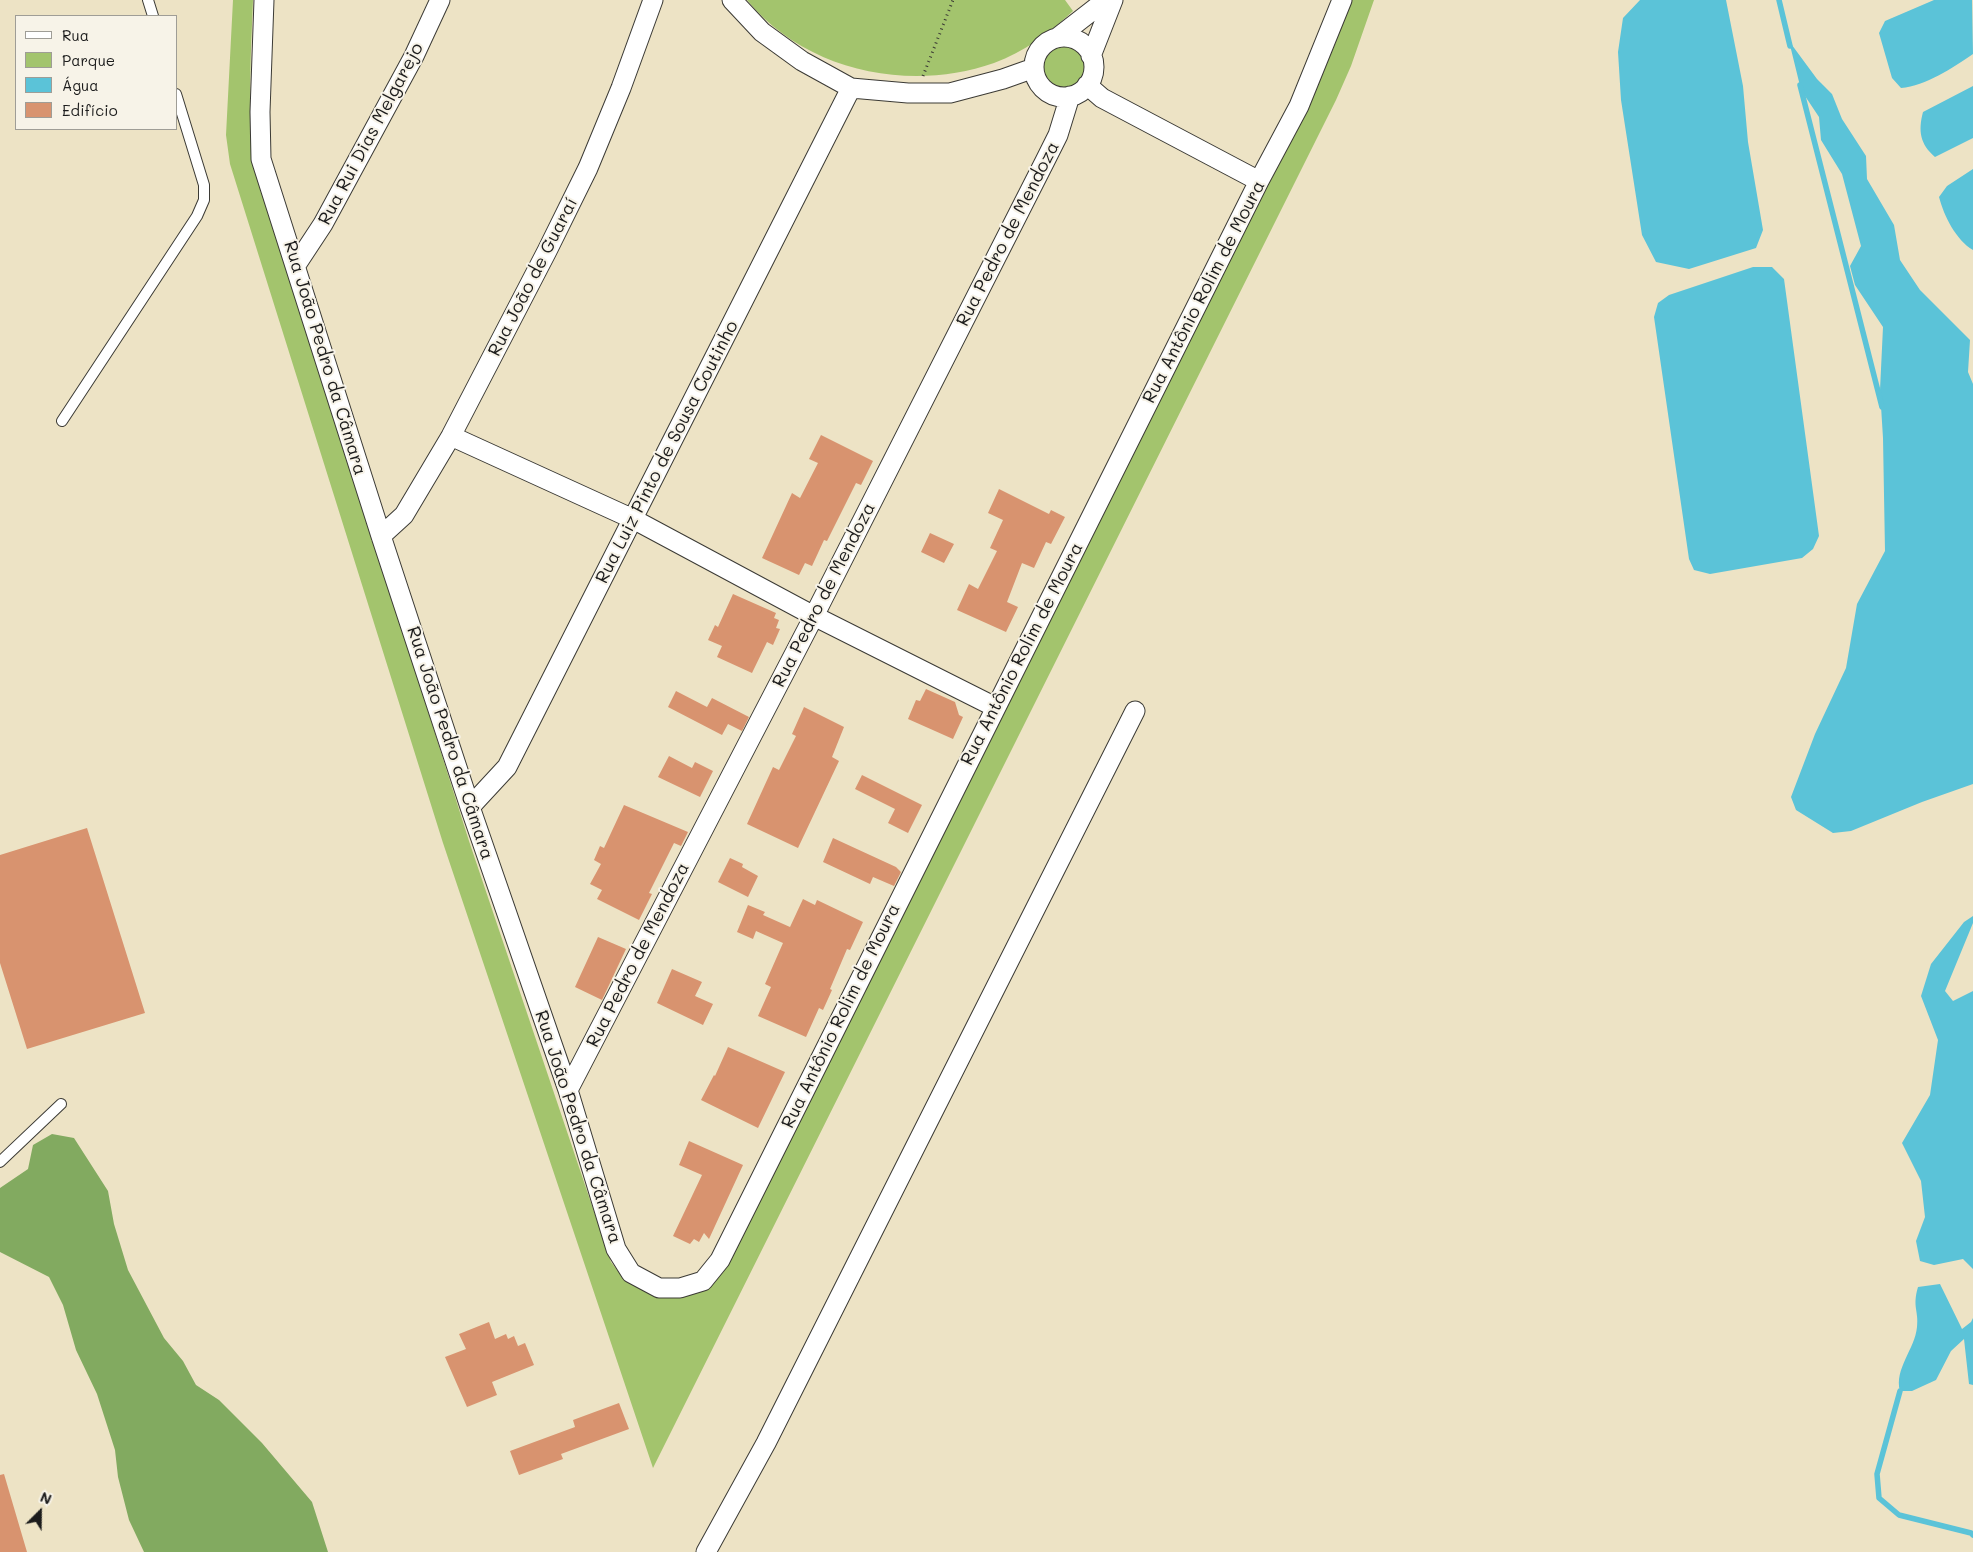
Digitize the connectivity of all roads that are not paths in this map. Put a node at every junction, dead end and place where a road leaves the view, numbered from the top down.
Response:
1 (148, 0) edge
2 (264, 0) edge
3 (440, 0) edge
4 (653, 0) edge
5 (732, 0) edge
6 (1106, 0) edge
7 (1113, 0) edge
8 (1342, 0) edge
9 (152, 15) edge
10 (1057, 38) junction
11 (1091, 56) junction
12 (1034, 68) junction
13 (1087, 85) junction
14 (851, 88) junction
15 (1070, 96) junction
16 (178, 100) edge
17 (1259, 181) junction
18 (296, 265) junction
19 (62, 421) dead end
20 (451, 436) junction
21 (633, 519) junction
22 (381, 536) junction
23 (814, 616) junction
24 (995, 708) junction
25 (1135, 711) dead end
26 (470, 807) junction
27 (568, 1090) junction
28 (61, 1104) dead end
29 (0, 1162) edge
30 (680, 1288) joint
31 (706, 1552) edge

1 - 9 lane
2 - 18 street, Rua João Pedro da Câmara
3 - 18 street, Rua Rui Dias Melgarejo
4 - 20 street, Rua João de Guaraí
5 - 14 street
6 - 10 street
7 - 11 street
8 - 17 street, Rua Antônio Rolim de Moura
10 - 11 street
10 - 12 street
11 - 13 street
12 - 14 street
12 - 15 street
13 - 15 street
13 - 17 street
14 - 21 street, Rua Luiz Pinto de Sousa Coutinho
15 - 23 street, Rua Pedro de Mendoza
16 - 19 lane
17 - 24 street, Rua Antônio Rolim de Moura
18 - 22 street, Rua João Pedro da Câmara
20 - 21 street
20 - 22 street, Rua João de Guaraí
21 - 23 street
21 - 26 street, Rua Luiz Pinto de Sousa Coutinho
22 - 26 street, Rua João Pedro da Câmara
23 - 24 street
23 - 27 street, Rua Pedro de Mendoza
24 - 30 street, Rua Antônio Rolim de Moura
25 - 31 street
26 - 27 street, Rua João Pedro da Câmara
27 - 30 street, Rua João Pedro da Câmara
28 - 29 lane

